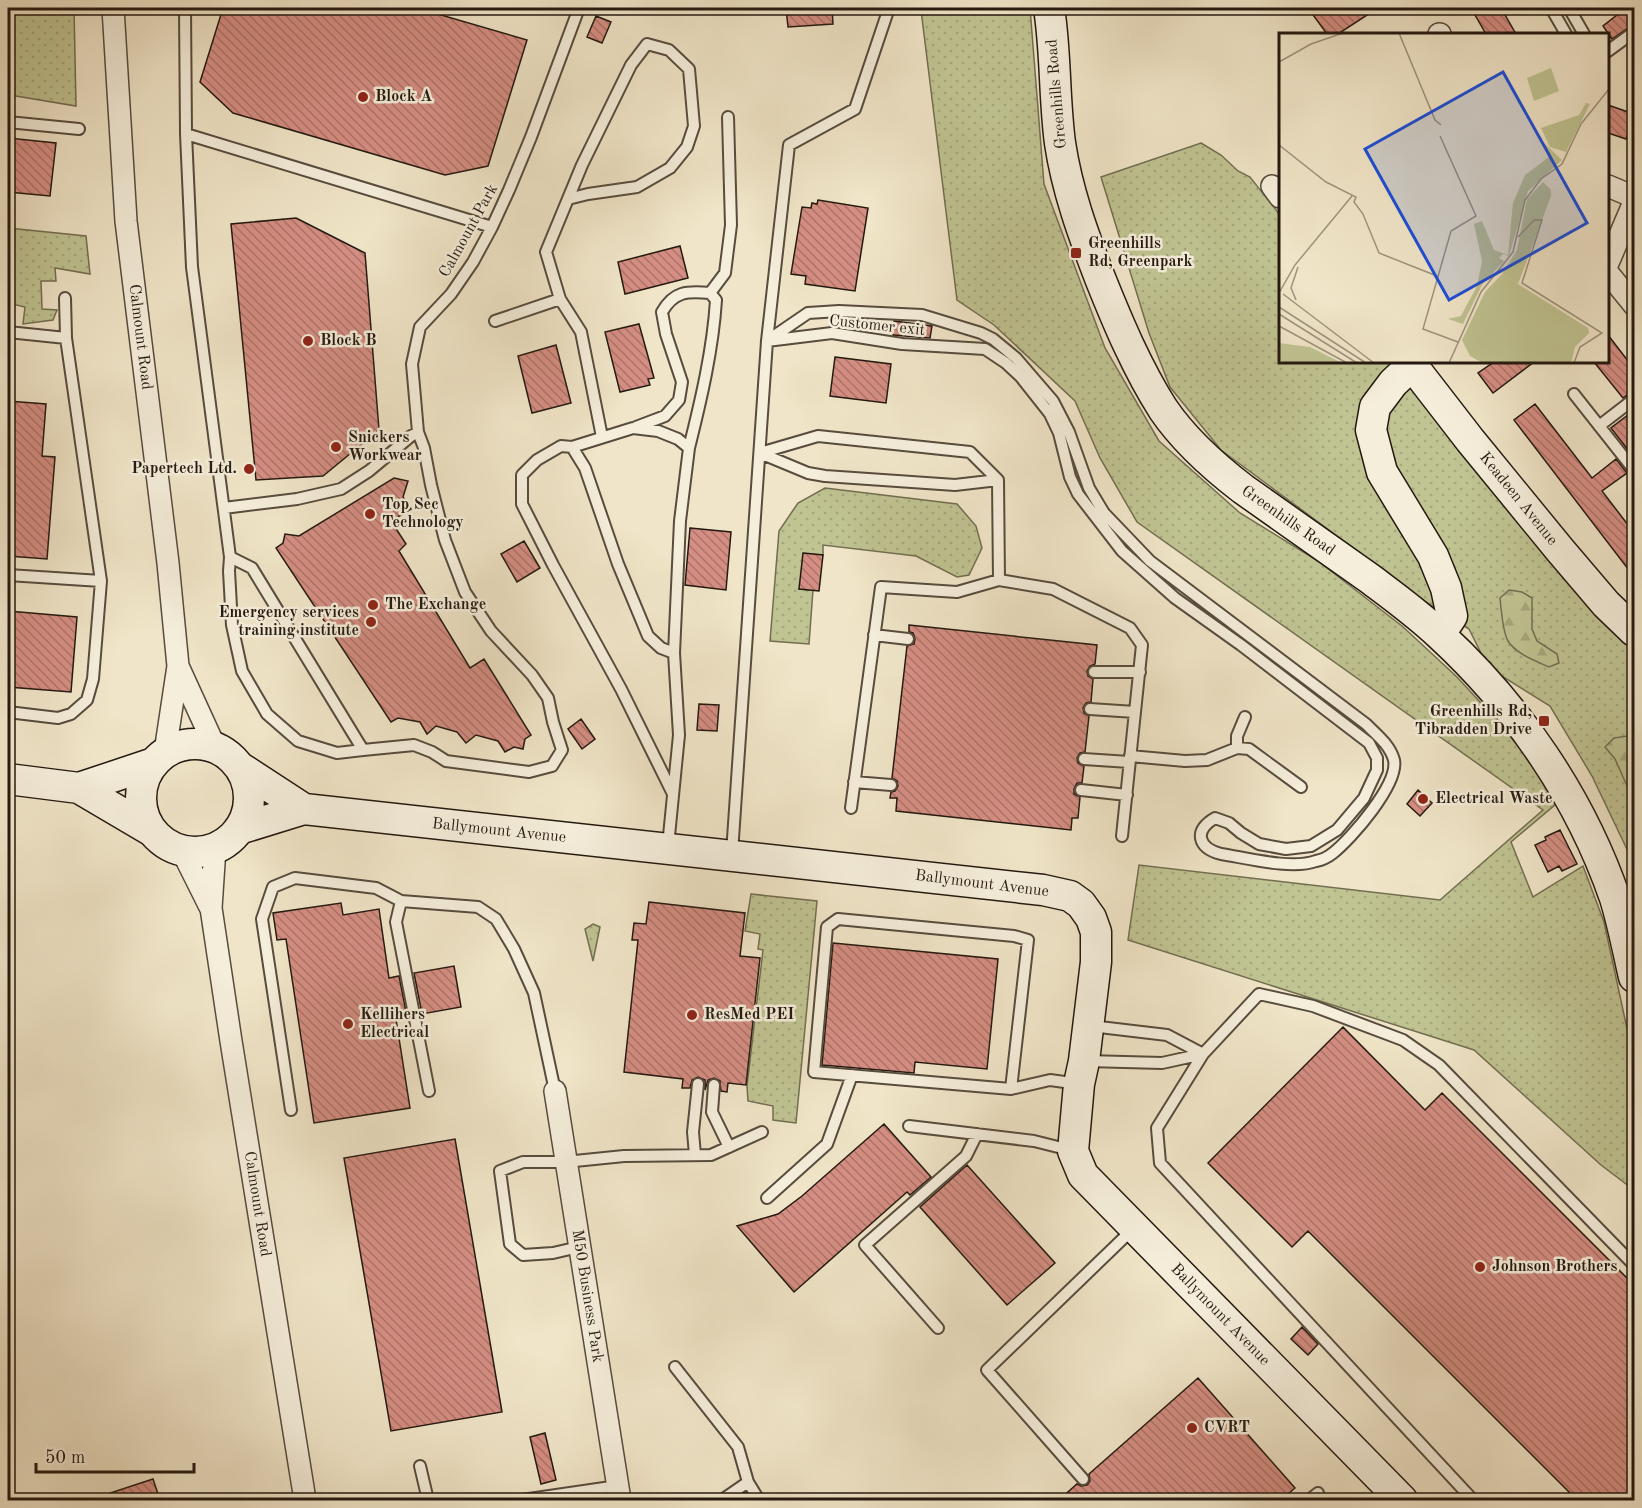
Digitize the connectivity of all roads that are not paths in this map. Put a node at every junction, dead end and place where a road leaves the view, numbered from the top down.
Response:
1 (113, 8) edge
2 (184, 8) edge
3 (579, 8) edge
4 (889, 8) edge
5 (1049, 8) edge
6 (1551, 8) edge
7 (1569, 8) edge
8 (1635, 32) edge
9 (1565, 33) edge
10 (1583, 33) edge
11 (1609, 50) edge
12 (728, 117) dead end
13 (8, 122) edge
14 (79, 129) dead end
15 (186, 134) junction
16 (1609, 186) edge
17 (1635, 197) edge
18 (568, 200) junction
19 (1635, 202) edge
20 (492, 227) junction
21 (1609, 261) edge
22 (1609, 274) edge
23 (710, 292) junction
24 (65, 298) dead end
25 (560, 299) junction
26 (1635, 305) edge
27 (495, 321) dead end
28 (8, 332) edge
29 (66, 338) junction
30 (767, 341) junction
31 (1412, 363) edge
32 (1574, 394) dead end
33 (1635, 399) edge
34 (1599, 426) junction
35 (633, 428) junction
36 (418, 432) junction
37 (602, 437) junction
38 (572, 447) junction
39 (689, 448) junction
40 (760, 453) junction
41 (1635, 470) edge
42 (998, 480) junction
43 (224, 508) junction
44 (230, 557) junction
45 (8, 575) edge
46 (999, 580) junction
47 (101, 581) junction
48 (1635, 631) edge
49 (1440, 634) junction
50 (874, 635) junction
51 (908, 639) dead end
52 (674, 653) junction
53 (178, 666) junction
54 (1094, 672) dead end
55 (1140, 672) junction
56 (1090, 709) dead end
57 (8, 712) edge
58 (1135, 712) junction
59 (1245, 717) dead end
60 (214, 747) junction
61 (1237, 748) junction
62 (363, 750) junction
63 (158, 758) junction
64 (1084, 759) dead end
65 (1130, 759) junction
66 (241, 768) junction
67 (8, 779) edge
68 (854, 782) junction
69 (891, 785) dead end
70 (79, 788) junction
71 (1301, 788) dead end
72 (1081, 790) dead end
73 (673, 794) junction
74 (1126, 795) junction
75 (850, 808) dead end
76 (304, 809) junction
77 (239, 829) junction
78 (152, 831) junction
79 (1122, 836) dead end
80 (215, 849) junction
81 (668, 849) junction
82 (182, 851) junction
83 (732, 856) junction
84 (401, 901) junction
85 (210, 908) junction
86 (1635, 977) edge
87 (1088, 1026) junction
88 (1203, 1054) junction
89 (1082, 1073) junction
90 (852, 1075) junction
91 (698, 1084) dead end
92 (714, 1085) dead end
93 (1011, 1089) junction
94 (429, 1091) dead end
95 (555, 1091) joint
96 (291, 1110) dead end
97 (909, 1126) dead end
98 (762, 1132) dead end
99 (977, 1134) junction
100 (729, 1147) junction
101 (1073, 1151) junction
102 (695, 1155) junction
103 (565, 1161) junction
104 (767, 1198) dead end
105 (1135, 1228) junction
106 (579, 1247) junction
107 (1635, 1265) edge
108 (938, 1328) dead end
109 (675, 1367) dead end
110 (420, 1466) dead end
111 (1083, 1479) dead end
112 (748, 1482) junction
113 (1318, 1492) dead end
114 (619, 1493) edge
115 (1395, 1498) edge
116 (305, 1500) edge
117 (428, 1500) edge
118 (522, 1500) edge
119 (722, 1500) edge
120 (759, 1500) edge
121 (1309, 1500) edge
122 (1473, 1500) edge

1 - 53 street, Calmount Road
2 - 15 lane, Calmount Park
3 - 20 lane, Calmount Park
4 - 30 lane
5 - 49 street, Greenhills Road
6 - 9 lane
7 - 10 lane
8 - 11 lane
12 - 23 lane
13 - 14 lane
15 - 20 lane
15 - 43 lane, Calmount Park
16 - 17 street
18 - 18 lane
18 - 25 lane
19 - 21 street
20 - 36 lane, Calmount Park
22 - 26 street
23 - 35 lane
23 - 39 lane
24 - 29 lane
25 - 27 lane
25 - 37 lane
28 - 29 lane
29 - 47 lane
30 - 30 lane, Customer exit
30 - 40 lane
31 - 48 street, Keadeen Avenue
31 - 49 street
32 - 34 lane
33 - 34 lane
34 - 41 lane
35 - 37 lane
35 - 39 lane
36 - 43 lane
36 - 62 lane, Calmount Park
37 - 38 lane
38 - 52 lane
38 - 73 lane
39 - 52 lane
40 - 42 lane
40 - 42 lane
40 - 83 lane
42 - 46 lane
43 - 44 lane, Calmount Park
44 - 62 lane
44 - 62 lane, Calmount Park
45 - 47 lane
46 - 50 lane
46 - 55 lane
47 - 57 lane
49 - 86 street, Greenhills Road
50 - 51 lane
50 - 68 lane
52 - 73 lane
53 - 60 street, Calmount Road
53 - 63 street, Calmount Road
54 - 55 lane
55 - 58 lane
56 - 58 lane
58 - 65 lane
59 - 61 lane
60 - 63 street
60 - 66 street
61 - 65 lane
61 - 71 lane
63 - 70 street
63 - 78 street
64 - 65 lane
65 - 74 lane
66 - 76 street, Ballymount Avenue
66 - 77 street
67 - 70 street
68 - 69 lane
68 - 75 lane
70 - 78 street
72 - 74 lane
73 - 81 lane
74 - 79 lane
76 - 77 street, Ballymount Avenue
76 - 81 street, Ballymount Avenue
77 - 80 street
78 - 82 street
80 - 82 street
80 - 85 street, Calmount Road
81 - 83 street, Ballymount Avenue
82 - 85 street, Calmount Road
83 - 87 street, Ballymount Avenue
84 - 94 lane
84 - 95 lane
84 - 96 lane
85 - 116 street, Calmount Road
87 - 88 lane
87 - 89 street, Ballymount Avenue
88 - 89 lane
88 - 107 lane
88 - 122 lane
89 - 93 lane
89 - 101 street, Ballymount Avenue
90 - 93 lane
90 - 93 lane
90 - 104 lane
91 - 102 lane
92 - 100 lane
95 - 103 street, M50 Business Park
97 - 99 lane
98 - 100 lane
99 - 101 lane
99 - 108 lane
100 - 102 lane
101 - 105 street, Ballymount Avenue
102 - 103 lane
103 - 106 street, M50 Business Park
103 - 106 lane
105 - 111 lane
105 - 115 street, Ballymount Avenue
106 - 114 street, M50 Business Park
109 - 112 lane
110 - 117 lane
112 - 119 lane
112 - 120 lane
113 - 121 lane
114 - 118 lane

